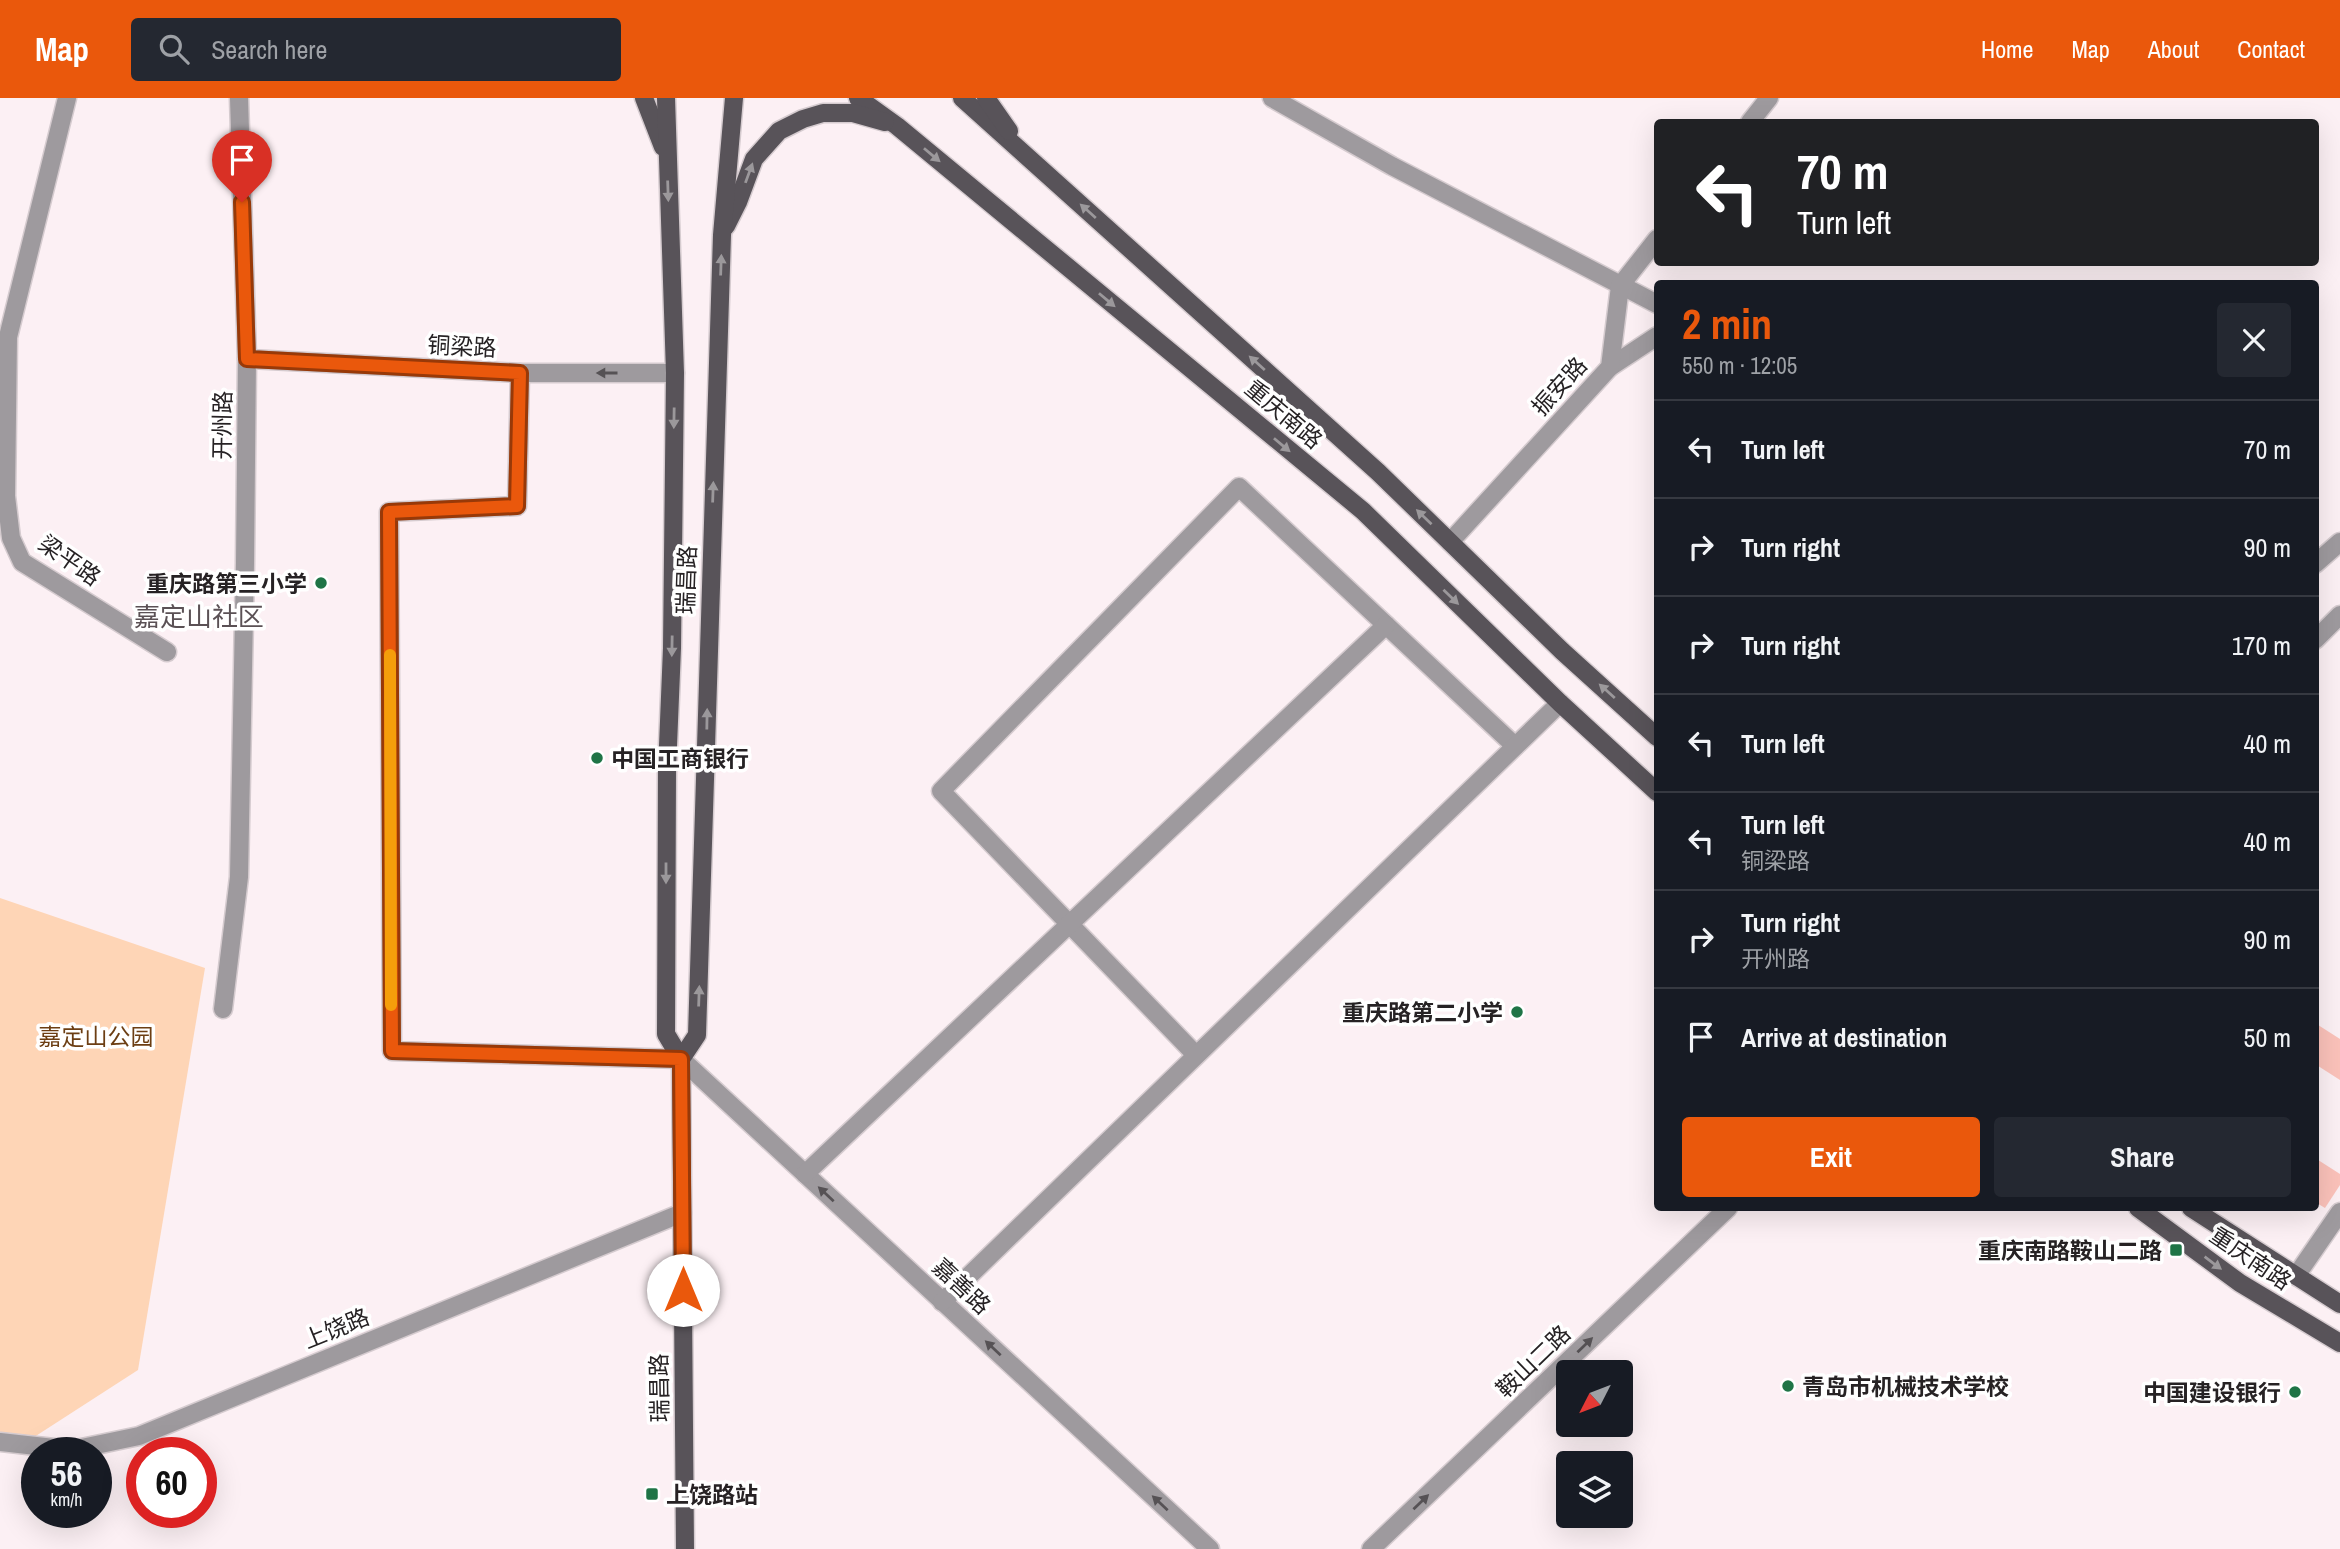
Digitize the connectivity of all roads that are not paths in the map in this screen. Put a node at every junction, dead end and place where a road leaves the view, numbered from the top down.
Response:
1 (66, 98) edge
2 (239, 98) edge
3 (644, 98) edge
4 (666, 98) edge
5 (734, 98) edge
6 (858, 98) edge
7 (962, 98) edge
8 (986, 98) edge
9 (1272, 98) edge
10 (1769, 98) edge
11 (1752, 119) edge
12 (897, 126) junction
13 (667, 156) junction
14 (1030, 159) junction
15 (722, 235) junction
16 (1654, 243) edge
17 (1620, 286) junction
18 (1654, 303) edge
19 (1654, 338) edge
20 (247, 359) junction
21 (1610, 367) junction
22 (520, 373) junction
23 (675, 373) junction
24 (1450, 542) junction
25 (2340, 542) edge
26 (2319, 560) edge
27 (2340, 615) edge
28 (1386, 625) junction
29 (2319, 636) edge
30 (167, 652) dead end
31 (1560, 702) junction
32 (1654, 734) edge
33 (1516, 746) junction
34 (1654, 789) edge
35 (1069, 924) junction
36 (223, 1009) dead end
37 (1196, 1055) junction
38 (681, 1059) junction
39 (805, 1174) junction
40 (1725, 1211) edge
41 (2142, 1211) edge
42 (2196, 1211) edge
43 (2340, 1212) edge
44 (682, 1213) junction
45 (2296, 1276) junction
46 (942, 1302) junction
47 (2340, 1304) edge
48 (2340, 1343) edge
49 (0, 1442) edge
50 (685, 1549) edge
51 (1210, 1549) edge
52 (1371, 1549) edge

1 - 30 street, 梁平路
2 - 20 street, 开州路
3 - 13 main road
4 - 13 main road, 瑞昌路
5 - 15 main road, 瑞昌路
6 - 12 main road, 重庆南路
7 - 14 main road, 重庆南路
8 - 14 main road
9 - 17 street
10 - 11 street
15 -> 12 main road
12 -> 31 main road, 重庆南路
13 -> 23 main road, 瑞昌路
24 -> 14 main road, 重庆南路
38 -> 15 main road, 瑞昌路
16 - 17 street
17 - 18 street
17 - 21 street, 振安路
19 - 21 street
20 - 22 street, 铜梁路
20 - 36 street, 开州路
21 - 24 street, 振安路
23 -> 22 street, 铜梁路
22 - 38 street
23 -> 38 main road, 瑞昌路
32 -> 24 main road, 重庆南路
25 - 26 street
27 - 29 street
28 - 33 street
28 - 35 street
28 - 35 street
31 - 33 street
31 - 34 main road, 重庆南路
33 - 37 street
35 - 37 street
35 - 39 street
37 - 46 street
38 - 39 street, 嘉善路
38 - 44 main road, 瑞昌路
46 -> 39 street, 嘉善路
52 -> 40 street, 鞍山二路
41 -> 48 main road, 重庆南路
42 - 45 main road, 重庆南路
43 - 45 street
44 - 49 street, 上饶路
44 - 50 main road, 瑞昌路
45 - 47 main road, 重庆南路
51 -> 46 street, 嘉善路

